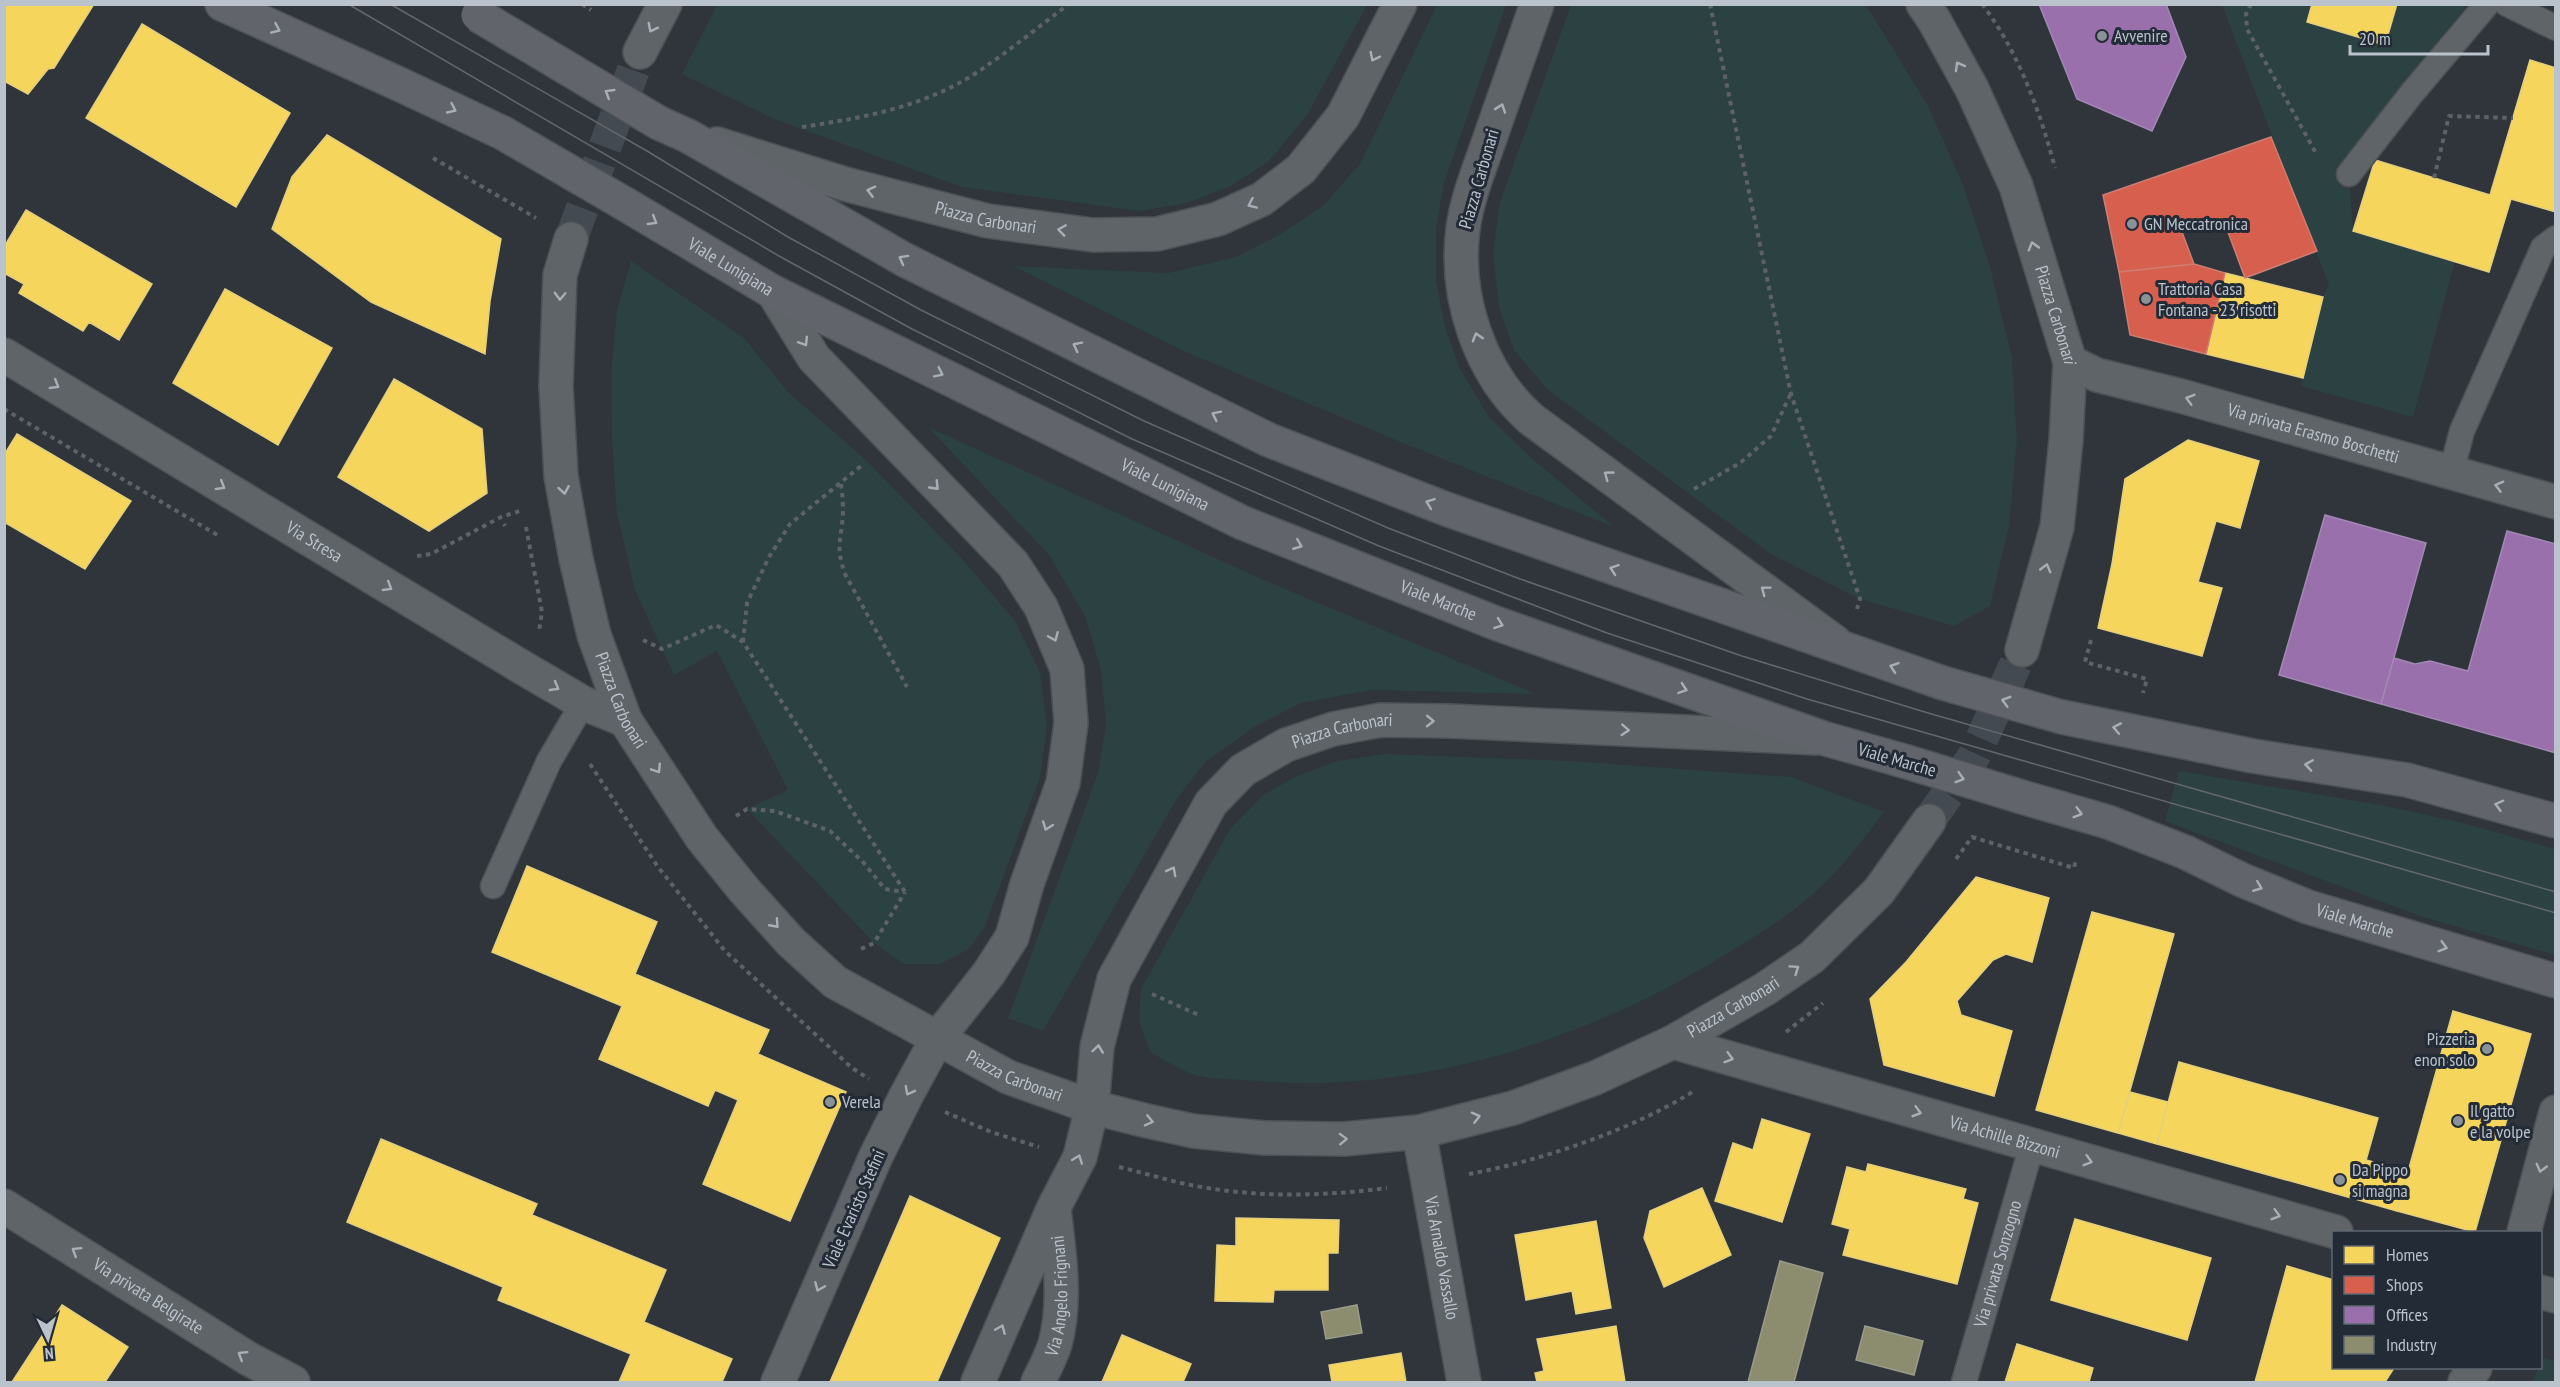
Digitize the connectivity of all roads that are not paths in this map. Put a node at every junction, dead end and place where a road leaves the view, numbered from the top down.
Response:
1 (222, 4) edge
2 (665, 4) edge
3 (1400, 4) edge
4 (1537, 4) edge
5 (1923, 4) edge
6 (2487, 4) edge
7 (2507, 4) edge
8 (472, 10) edge
9 (2556, 28) edge
10 (640, 52) tunnel mouth
11 (674, 129) junction
12 (2349, 174) road end
13 (2556, 238) edge
14 (571, 239) tunnel mouth
15 (773, 292) junction
16 (4, 355) edge
17 (2070, 362) junction
18 (2451, 473) junction
19 (2556, 502) edge
20 (1244, 523) joint
21 (1846, 650) junction
22 (2022, 650) tunnel mouth
23 (583, 703) junction
24 (625, 720) junction
25 (1826, 739) junction
26 (1929, 820) tunnel mouth
27 (2556, 821) edge
28 (493, 886) dead end
29 (2556, 981) edge
30 (937, 1040) junction
31 (1673, 1042) junction
32 (1092, 1107) junction
33 (2556, 1112) edge
34 (1419, 1132) junction
35 (2032, 1145) junction
36 (4, 1206) edge
37 (1054, 1207) junction
38 (2525, 1231) edge
39 (2332, 1232) edge
40 (2474, 1369) edge
41 (293, 1383) edge
42 (778, 1383) edge
43 (978, 1383) edge
44 (1038, 1383) edge
45 (1464, 1383) edge
46 (1964, 1383) edge
47 (2465, 1383) edge

1 -> 15 main road, Viale Lunigiana, bridge
2 -> 10 street
3 -> 11 street, Piazza Carbonari
21 -> 4 street, Piazza Carbonari
17 -> 5 street, Piazza Carbonari
6 - 12 lane
7 - 9 lane
11 -> 8 main road, bridge
21 -> 11 main road
13 - 18 lane
14 -> 24 street, Piazza Carbonari
15 -> 20 main road, Viale Lunigiana
15 -> 30 street
16 -> 23 street, Via Stresa
18 -> 17 street, Via privata Erasmo Boschetti
22 -> 17 street, Piazza Carbonari
19 -> 18 street, Via privata Erasmo Boschetti
20 -> 25 main road, Viale Marche
27 -> 21 main road, bridge
23 - 24 street, Via Stresa
23 - 28 lane
24 -> 30 street, Piazza Carbonari
25 -> 29 main road, Viale Marche, bridge
32 -> 25 street, Piazza Carbonari
31 -> 26 street, Piazza Carbonari
30 - 32 street, Piazza Carbonari
30 -> 42 street, Viale Evaristo Stefini
34 -> 31 street, Piazza Carbonari
31 -> 35 street, Via Achille Bizzoni
32 -> 34 street, Piazza Carbonari
37 -> 32 street
33 -> 38 street
34 - 45 street, Via Arnaldo Vassallo
35 -> 39 street, Via Achille Bizzoni
35 - 46 lane, Via privata Sonzogno
41 -> 36 street, Via privata Belgirate
43 -> 37 street
37 - 44 street, Via Angelo Frignani
40 - 47 street

